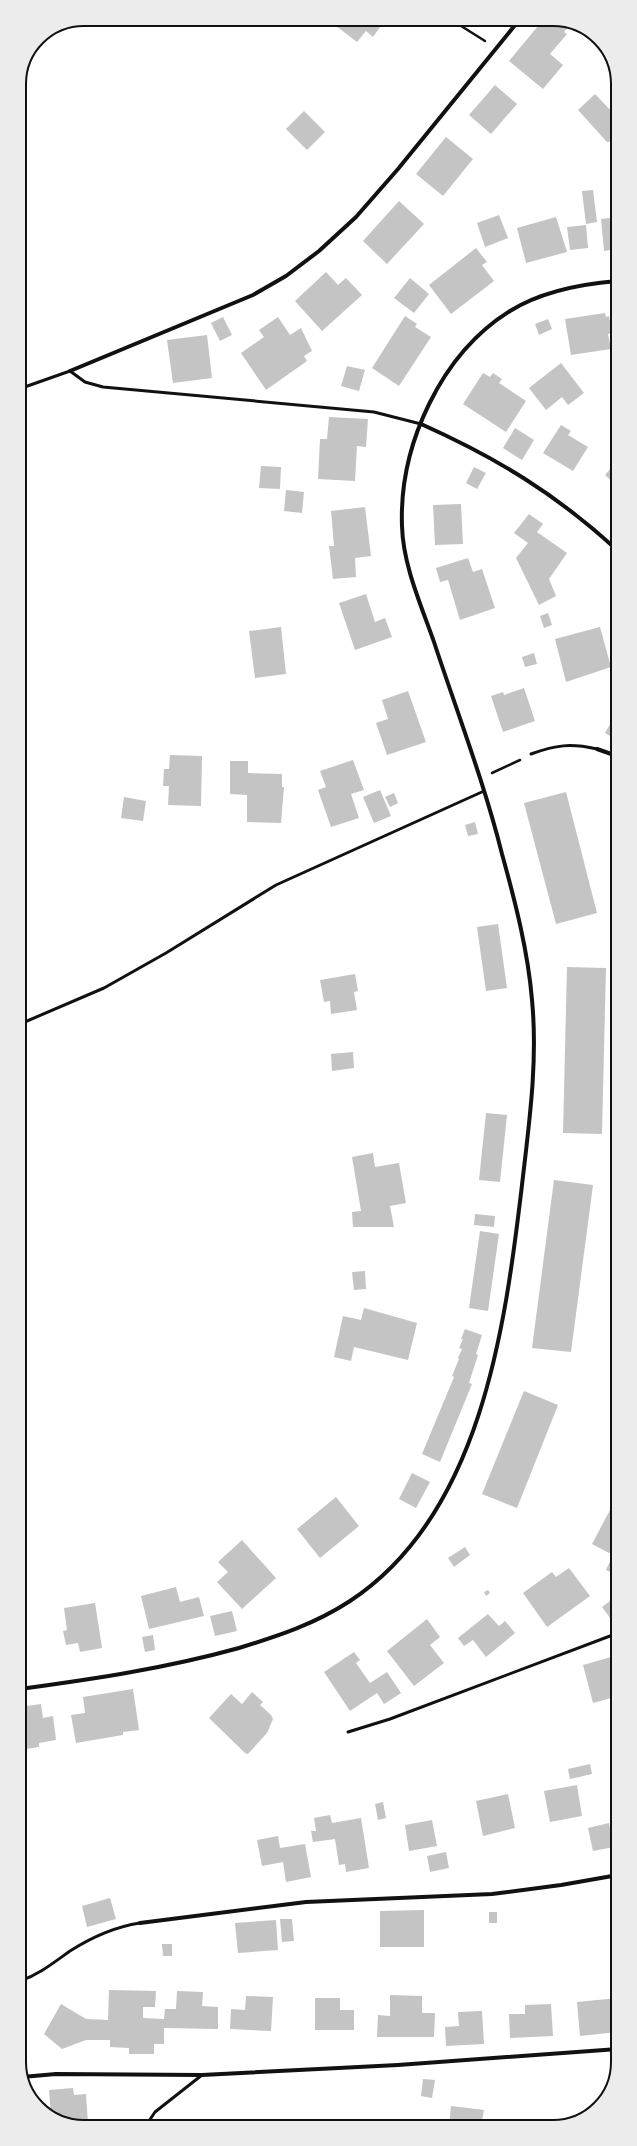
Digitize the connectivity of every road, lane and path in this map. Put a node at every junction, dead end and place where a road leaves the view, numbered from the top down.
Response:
1 (461, 26) edge
2 (515, 26) edge
3 (497, 49) junction
4 (611, 282) edge
5 (70, 371) junction
6 (26, 387) edge
7 (421, 424) junction
8 (611, 545) edge
9 (597, 749) joint
10 (531, 754) joint
11 (611, 754) edge
12 (480, 779) junction
13 (484, 791) junction
14 (26, 1021) edge
15 (611, 1636) edge
16 (26, 1688) edge
17 (348, 1732) dead end
18 (611, 1876) edge
19 (140, 1923) joint
20 (26, 1978) edge
21 (611, 2050) edge
22 (202, 2075) junction
23 (28, 2076) edge
24 (150, 2120) edge

1 - 3 path
2 - 3 street
3 - 5 street
4 - 7 street
5 - 6 lane
5 - 7 lane
7 - 8 street
7 - 12 street
9 - 10 lane
9 - 11 street
10 - 12 path
12 - 13 street
13 - 14 lane
13 - 16 street
15 - 17 lane
18 - 19 street
19 - 20 lane
21 - 22 street
22 - 23 street
22 - 24 lane

